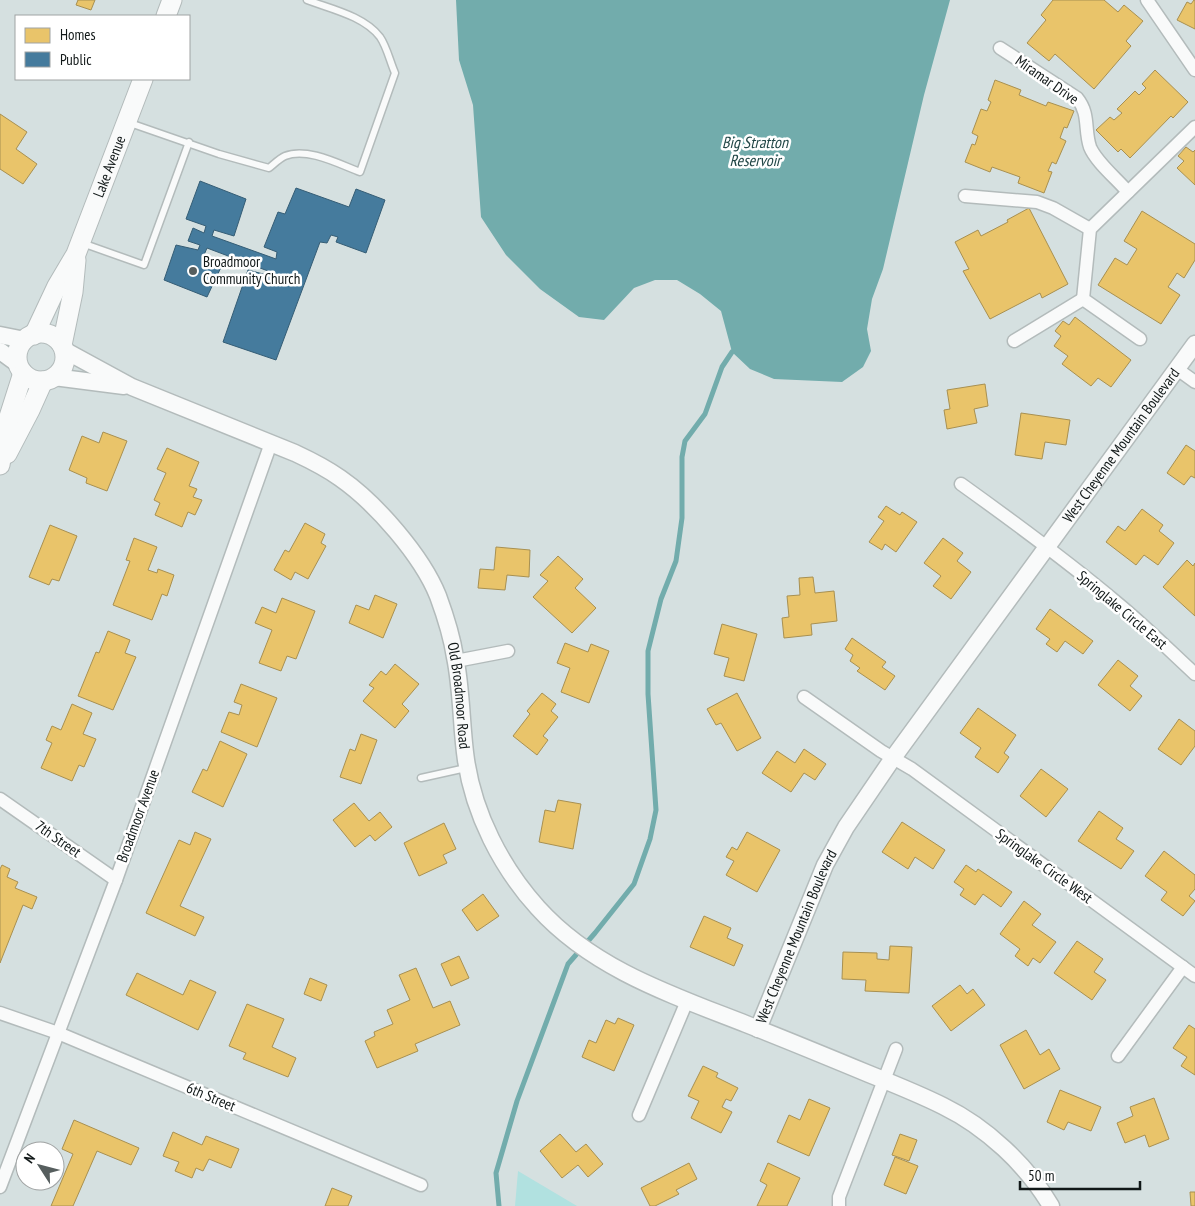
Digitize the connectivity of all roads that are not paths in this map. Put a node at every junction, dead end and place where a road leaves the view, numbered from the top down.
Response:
1 (172, 0) edge
2 (307, 0) edge
3 (1147, 0) edge
4 (166, 15) edge
5 (1000, 48) dead end
6 (1195, 70) edge
7 (142, 80) edge
8 (126, 122) junction
9 (1195, 127) edge
10 (189, 142) junction
11 (1128, 192) junction
12 (965, 196) dead end
13 (1090, 229) junction
14 (79, 248) junction
15 (1083, 299) junction
16 (0, 335) edge
17 (30, 337) junction
18 (1140, 339) dead end
19 (1014, 341) dead end
20 (1195, 344) edge
21 (63, 347) junction
22 (0, 351) edge
23 (21, 368) junction
24 (1177, 369) junction
25 (49, 379) junction
26 (1195, 382) edge
27 (132, 387) junction
28 (270, 443) junction
29 (0, 466) edge
30 (961, 484) dead end
31 (1047, 547) junction
32 (508, 651) dead end
33 (456, 661) junction
34 (1195, 674) edge
35 (804, 697) dead end
36 (893, 758) junction
37 (467, 768) junction
38 (421, 778) dead end
39 (0, 799) edge
40 (116, 880) junction
41 (1183, 967) junction
42 (1195, 976) edge
43 (687, 1001) junction
44 (0, 1013) edge
45 (758, 1029) junction
46 (58, 1033) junction
47 (896, 1049) dead end
48 (1118, 1056) dead end
49 (883, 1080) junction
50 (639, 1115) dead end
51 (421, 1184) dead end
52 (0, 1187) edge
53 (839, 1206) edge
54 (1051, 1206) edge

1 - 4 main road
2 - 10 lane
3 - 6 street
5 - 11 street, Miramar Drive
7 - 8 main road, Lake Avenue
8 - 10 lane
8 - 14 main road, Lake Avenue
9 - 11 street
10 - 14 lane
11 - 13 street
12 - 13 street
13 - 15 street
14 - 17 main road, Lake Avenue
14 - 21 main road, Lake Avenue
15 - 18 street
15 - 19 street
16 - 17 street
17 - 21 main road
17 - 23 main road
20 - 24 street, West Cheyenne Mountain Boulevard
21 - 25 main road
21 - 27 street, Old Broadmoor Road
22 - 23 street
23 - 25 main road
23 - 29 main road
24 - 26 street
24 - 31 street, West Cheyenne Mountain Boulevard
25 - 27 street, Old Broadmoor Road
25 - 29 main road
27 - 28 street, Old Broadmoor Road
28 - 33 street, Old Broadmoor Road
28 - 40 street, Broadmoor Avenue
30 - 31 street
31 - 34 street, Springlake Circle East
31 - 36 street, West Cheyenne Mountain Boulevard
32 - 33 street
33 - 37 street, Old Broadmoor Road
35 - 36 street
36 - 41 street, Springlake Circle West
36 - 45 street, West Cheyenne Mountain Boulevard
37 - 38 lane
37 - 43 street, Old Broadmoor Road
39 - 40 street, 7th Street
40 - 46 street, Broadmoor Avenue
41 - 42 street, Springlake Circle West
41 - 48 street
43 - 45 street, Old Broadmoor Road
43 - 50 street
44 - 46 street, 6th Street
45 - 49 street, West Cheyenne Mountain Boulevard
46 - 51 street, 6th Street
46 - 52 street, Broadmoor Avenue
47 - 49 street
49 - 53 street
49 - 54 street, West Cheyenne Mountain Boulevard

